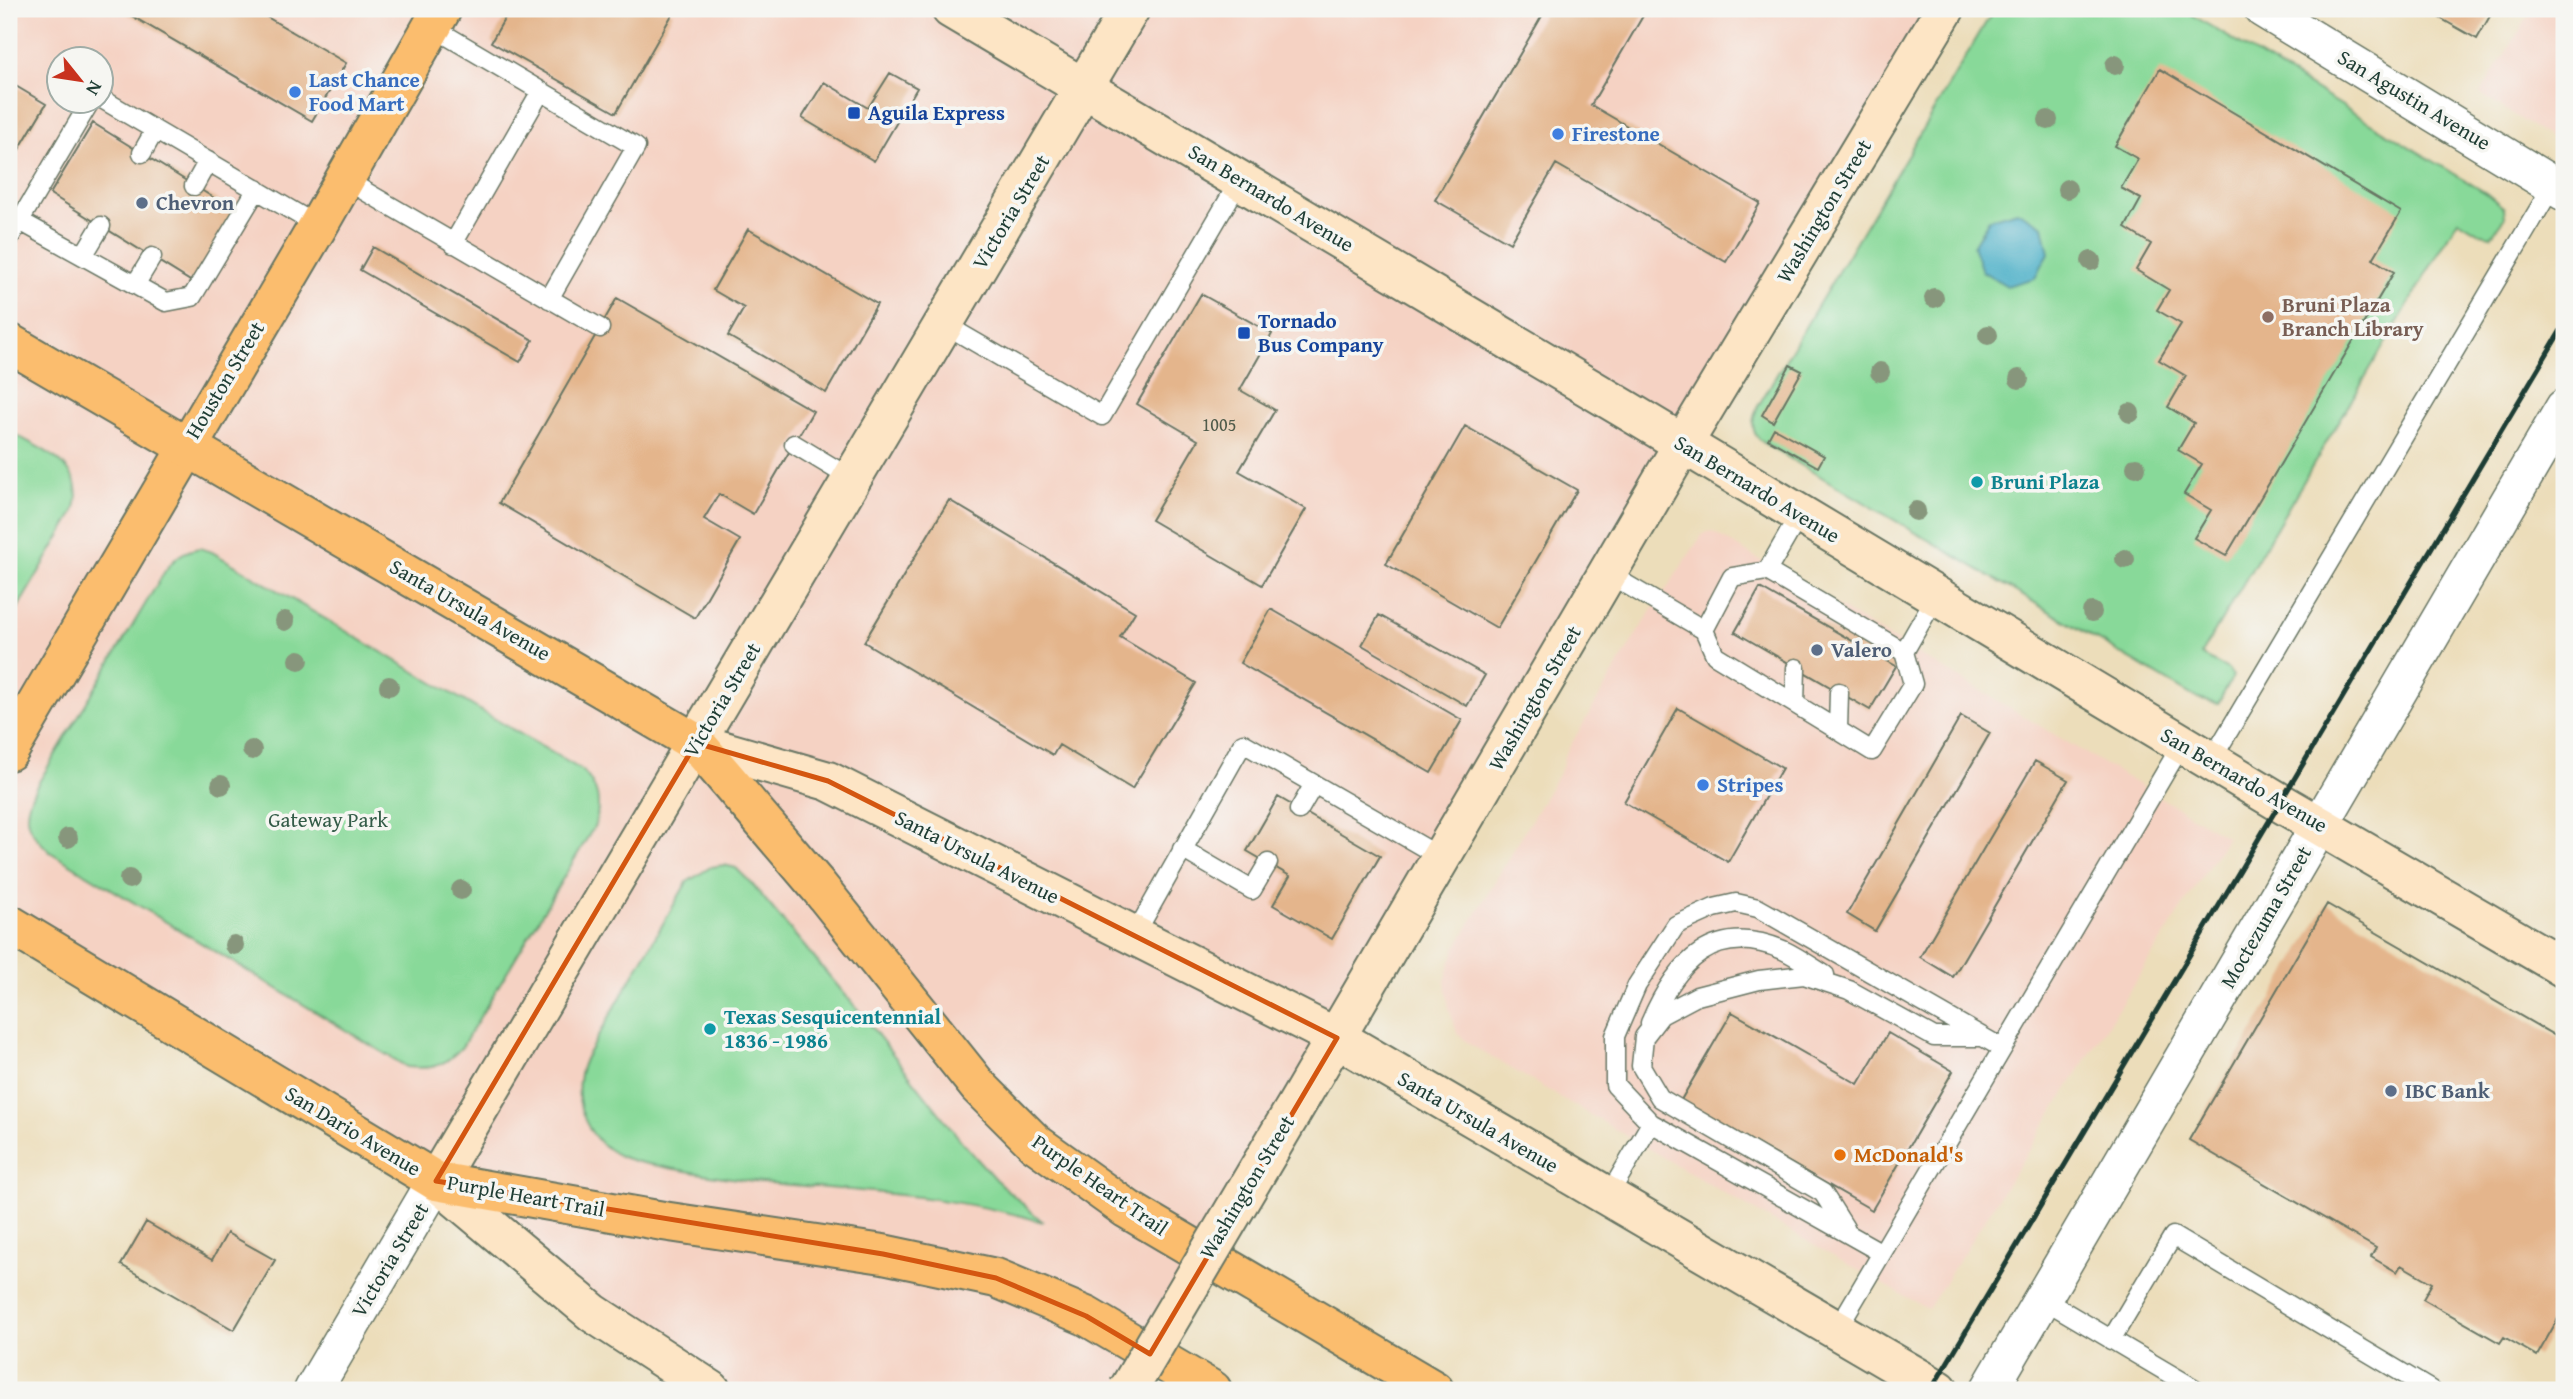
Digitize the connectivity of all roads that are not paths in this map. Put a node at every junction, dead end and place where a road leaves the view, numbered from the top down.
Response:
1 (951, 9) edge
2 (1130, 9) edge
3 (1945, 9) edge
4 (2263, 9) edge
5 (437, 18) edge
6 (1084, 87) junction
7 (541, 91) junction
8 (116, 107) edge
9 (82, 116) edge
10 (156, 130) junction
11 (142, 153) dead end
12 (208, 162) junction
13 (344, 179) junction
14 (1240, 180) junction
15 (194, 186) dead end
16 (2558, 188) edge
17 (257, 189) junction
18 (20, 221) junction
19 (101, 226) dead end
20 (318, 226) junction
21 (9, 239) edge
22 (453, 244) junction
23 (83, 256) junction
24 (152, 257) dead end
25 (135, 285) junction
26 (549, 299) junction
27 (944, 324) junction
28 (600, 328) dead end
29 (9, 343) edge
30 (2564, 408) edge
31 (793, 444) dead end
32 (1683, 444) junction
33 (187, 445) junction
34 (852, 480) junction
35 (1800, 514) junction
36 (1767, 572) junction
37 (1607, 573) junction
38 (1794, 588) junction
39 (1936, 596) junction
40 (1794, 607) dead end
41 (1842, 616) junction
42 (1704, 630) junction
43 (1841, 635) dead end
44 (1903, 652) junction
45 (1796, 667) dead end
46 (1839, 692) dead end
47 (1795, 704) junction
48 (1839, 730) junction
49 (696, 743) junction
50 (9, 751) edge
51 (2197, 753) junction
52 (1314, 784) junction
53 (1299, 810) dead end
54 (2320, 825) junction
55 (1182, 849) junction
56 (1442, 858) junction
57 (1268, 863) dead end
58 (9, 925) edge
59 (1133, 936) junction
60 (2564, 968) edge
61 (1849, 990) junction
62 (1644, 1037) junction
63 (1983, 1037) junction
64 (1337, 1038) junction
65 (2002, 1048) junction
66 (1651, 1123) junction
67 (436, 1181) junction
68 (1607, 1198) junction
69 (1846, 1231) junction
70 (1882, 1253) junction
71 (2043, 1299) junction
72 (1836, 1331) junction
73 (2111, 1340) junction
74 (313, 1390) edge
75 (711, 1390) edge
76 (1128, 1390) edge
77 (1212, 1390) edge
78 (1434, 1390) edge
79 (1939, 1390) edge
80 (1989, 1390) edge
81 (2197, 1390) edge
82 (2431, 1390) edge

1 - 6 main road, San Bernardo Avenue
2 - 6 main road, Victoria Street
3 - 32 main road, Washington Street
4 - 16 street, San Agustin Avenue
5 - 7 lane
5 - 13 main road, Houston Street
6 - 14 main road, San Bernardo Avenue
6 - 27 main road, Victoria Street
7 - 22 lane
7 - 26 lane
8 - 10 lane
9 - 18 lane
10 - 11 lane
10 - 12 lane
12 - 15 lane
12 - 17 lane
13 - 20 main road, Houston Street
13 - 22 lane
14 - 27 lane
14 - 32 main road, San Bernardo Avenue
16 - 51 lane
17 - 20 lane
17 - 25 lane
18 - 21 lane
18 - 23 lane
19 - 23 lane
20 - 33 main road, Houston Street
22 - 26 lane
23 - 25 lane
24 - 25 lane
26 - 28 lane
27 - 34 main road, Victoria Street
29 - 33 main road, Santa Ursula Avenue
30 - 54 street, Moctezuma Street
31 - 34 lane
32 - 35 main road, San Bernardo Avenue
32 - 37 main road, Washington Street
33 - 49 main road, Santa Ursula Avenue
33 - 50 main road, Houston Street
34 - 49 main road, Victoria Street
35 - 36 lane
35 - 39 main road, San Bernardo Avenue
36 - 38 lane
36 - 42 lane
37 - 42 lane
37 - 56 main road, Washington Street
38 - 40 lane
38 - 41 lane
39 - 44 lane
39 - 51 main road, San Bernardo Avenue
41 - 43 lane
41 - 44 lane
42 - 47 lane
44 - 48 lane
45 - 47 lane
46 - 48 lane
47 - 48 lane
49 - 59 main road, Santa Ursula Avenue
49 - 67 main road, Victoria Street
49 - 78 main road, Purple Heart Trail
51 - 54 main road, San Bernardo Avenue
51 - 65 lane
52 - 53 lane
52 - 55 lane
52 - 56 lane
54 - 60 main road, San Bernardo Avenue
54 - 71 street, Moctezuma Street
55 - 57 lane
55 - 59 lane
56 - 64 main road, Washington Street
58 - 67 main road, San Dario Avenue
59 - 64 main road, Santa Ursula Avenue
61 - 62 lane
61 - 62 lane
61 - 63 lane
62 - 69 lane
63 - 65 lane
63 - 66 lane
64 - 68 main road, Santa Ursula Avenue
64 - 76 main road, Washington Street, bridge
65 - 70 lane
66 - 68 lane
66 - 69 lane
67 - 74 street, Victoria Street
67 - 75 main road, San Dario Avenue
67 - 77 main road, Purple Heart Trail
68 - 72 main road, Santa Ursula Avenue
69 - 70 lane
70 - 72 lane
71 - 73 lane
71 - 80 street, Moctezuma Street
72 - 79 main road, Santa Ursula Avenue
73 - 81 lane
73 - 82 lane

